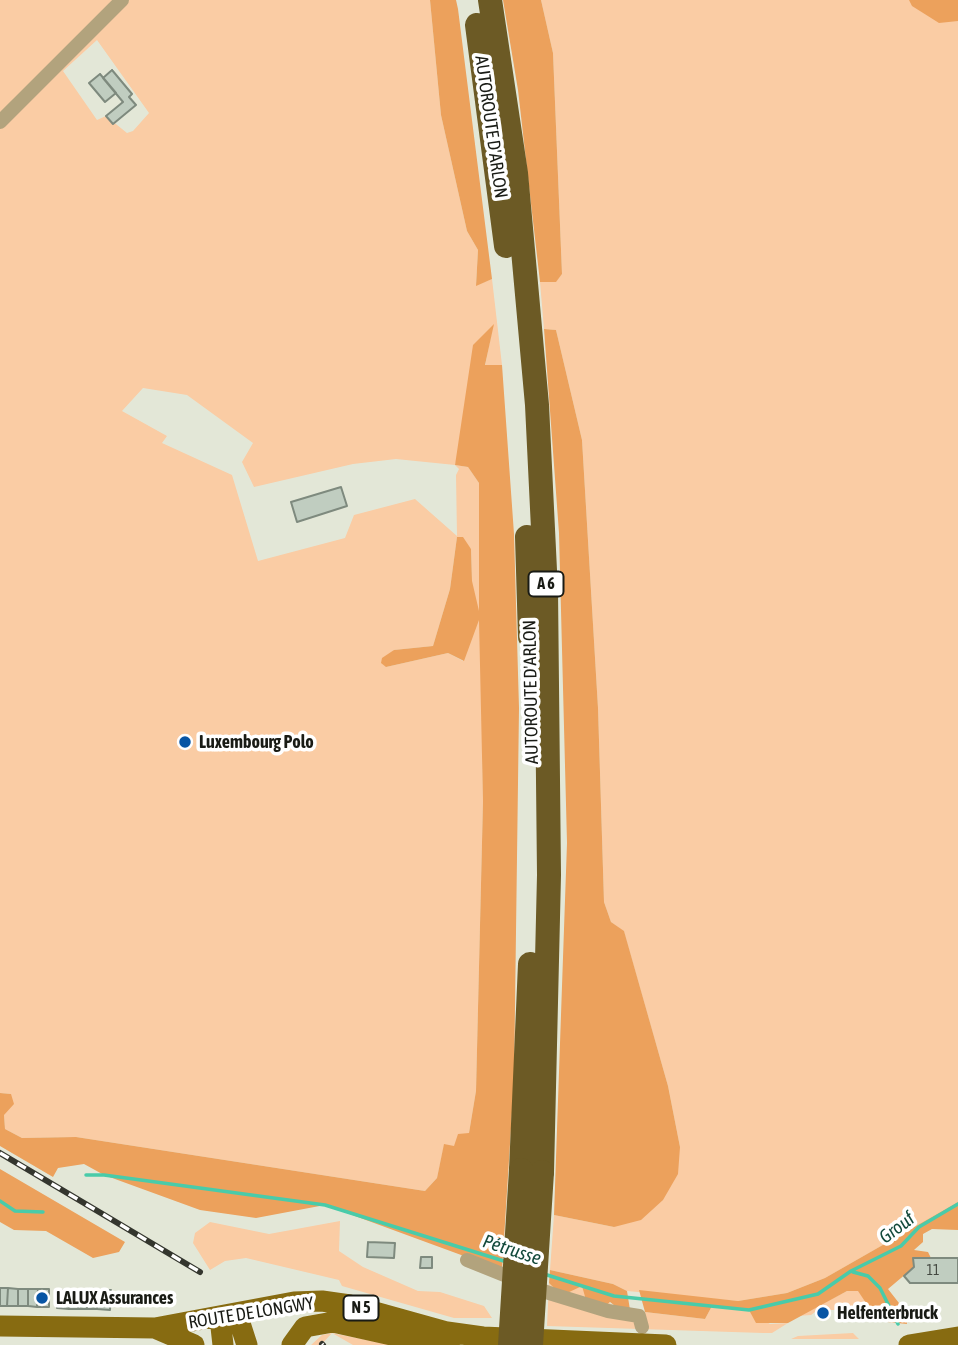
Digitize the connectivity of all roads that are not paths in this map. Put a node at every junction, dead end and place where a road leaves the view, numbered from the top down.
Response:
1 (122, 0) edge
2 (473, 0) edge
3 (490, 0) edge
4 (0, 122) edge
5 (532, 1171) junction
6 (467, 1260) dead end
7 (229, 1316) junction
8 (0, 1326) edge
9 (642, 1327) dead end
10 (155, 1328) junction
11 (483, 1337) junction
12 (958, 1337) edge
13 (194, 1345) edge
14 (223, 1345) edge
15 (247, 1345) edge
16 (292, 1345) edge
17 (510, 1345) edge
18 (531, 1345) edge
19 (666, 1345) edge
20 (909, 1345) edge

1 - 4 street
2 - 5 highway, AUTOROUTE D'ARLON / A 6
3 - 5 highway, AUTOROUTE D'ARLON / A 6
5 - 17 highway, AUTOROUTE D'ARLON / A 6, bridge
5 - 18 highway, AUTOROUTE D'ARLON / A 6, bridge
6 - 9 street
7 - 10 main road, ROUTE DE LONGWY / N 5
7 - 11 main road, ROUTE DE LONGWY / N 5
7 - 14 main road
7 - 15 main road
8 - 10 main road, ROUTE DE LONGWY / N 5
10 - 13 main road
11 - 16 main road
11 - 19 main road, ROUTE DE LONGWY / N 5
12 - 20 main road

